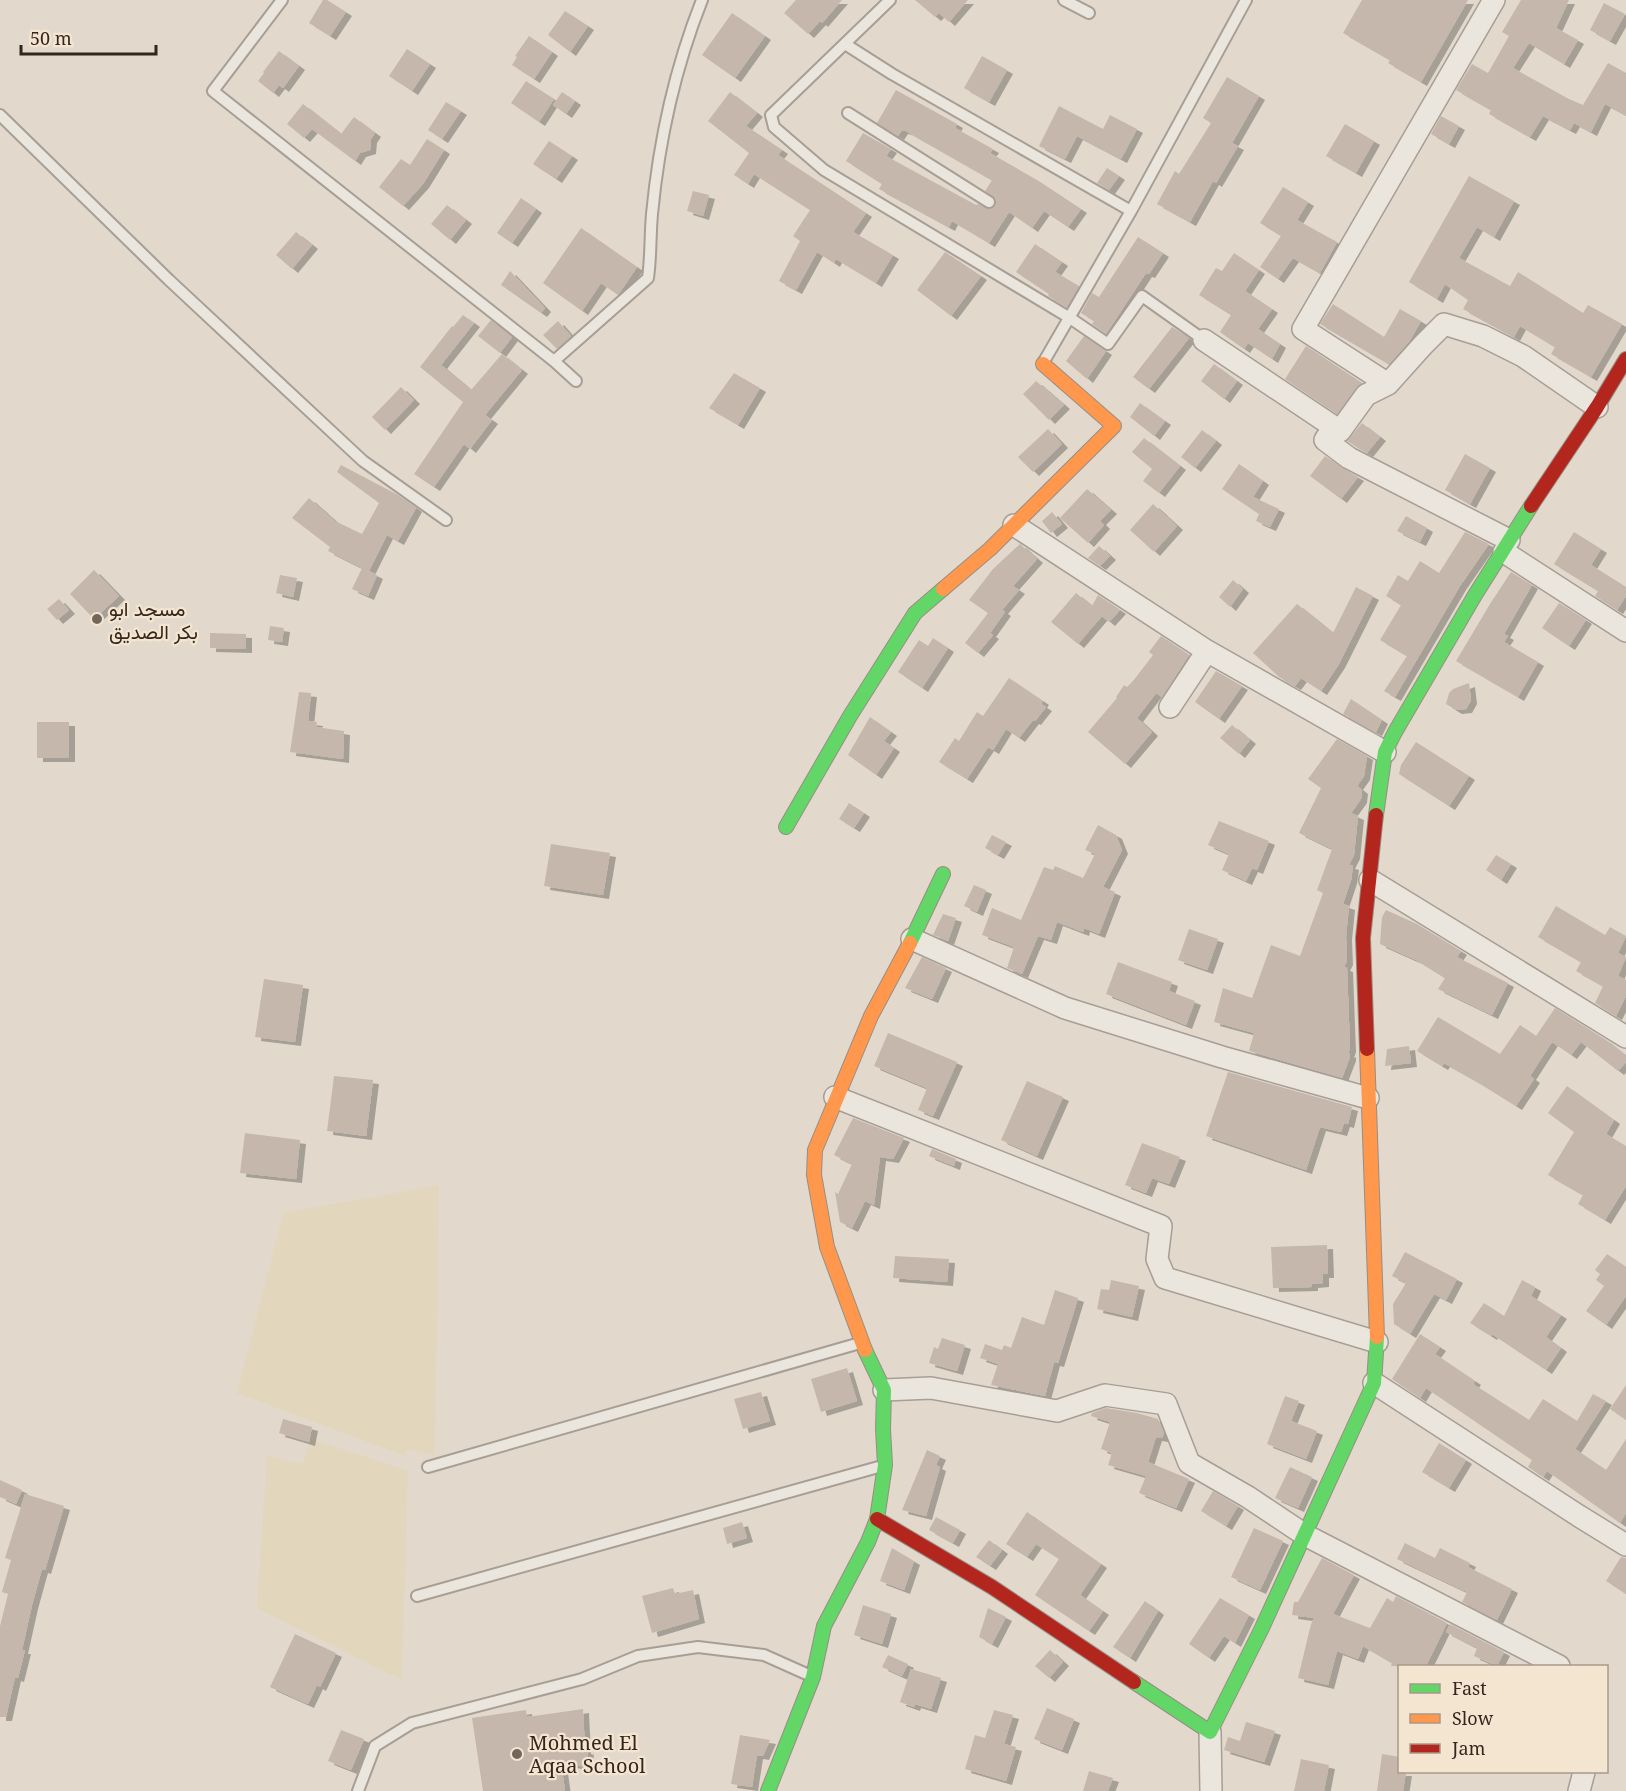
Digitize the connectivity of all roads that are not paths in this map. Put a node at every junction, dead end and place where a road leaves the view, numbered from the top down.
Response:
1 (282, 0) edge
2 (702, 0) edge
3 (890, 0) edge
4 (1064, 0) edge
5 (1246, 0) edge
6 (1494, 0) edge
7 (1089, 13) dead end
8 (845, 44) junction
9 (848, 113) dead end
10 (0, 115) edge
11 (989, 202) dead end
12 (1131, 211) junction
13 (1070, 318) junction
14 (1204, 340) joint
15 (1626, 359) edge
16 (554, 361) junction
17 (1043, 364) joint
18 (576, 381) dead end
19 (1388, 384) junction
20 (1597, 407) junction
21 (1334, 428) junction
22 (446, 520) dead end
23 (1014, 525) junction
24 (1506, 546) junction
25 (1626, 631) edge
26 (1208, 651) junction
27 (1170, 707) dead end
28 (1385, 752) junction
29 (786, 827) dead end
30 (943, 874) dead end
31 (1370, 880) junction
32 (912, 939) junction
33 (1626, 1037) edge
34 (835, 1097) junction
35 (1368, 1098) junction
36 (1377, 1342) junction
37 (863, 1343) junction
38 (1374, 1383) junction
39 (884, 1390) junction
40 (885, 1465) junction
41 (428, 1467) dead end
42 (877, 1519) junction
43 (1305, 1534) junction
44 (1626, 1545) edge
45 (417, 1596) dead end
46 (1557, 1665) edge
47 (813, 1677) junction
48 (1210, 1732) junction
49 (1584, 1773) edge
50 (358, 1791) edge
51 (768, 1791) edge
52 (1211, 1791) edge
53 (1579, 1791) edge

1 - 16 lane
2 - 16 lane
3 - 8 lane
4 - 7 lane
5 - 12 lane
6 - 19 street
8 - 12 lane
8 - 13 lane
9 - 11 lane
10 - 22 lane
12 - 13 lane
13 - 14 lane
13 - 17 lane
14 - 21 street
15 - 20 street
16 - 18 lane
17 - 23 street
19 - 20 street
19 - 21 street
20 - 24 street
21 - 24 street
23 - 26 street
23 - 29 street
24 - 25 street
24 - 28 street
26 - 27 street
26 - 28 street
28 - 31 street
30 - 32 street
31 - 33 street
31 - 35 street
32 - 34 street
32 - 35 street
34 - 36 street
34 - 37 street
35 - 36 street
36 - 38 street
37 - 39 street
37 - 41 lane
38 - 43 street
38 - 44 street
39 - 40 street
39 - 43 street
40 - 42 street
40 - 45 lane
42 - 47 street
42 - 48 street
43 - 46 street
43 - 48 street
47 - 50 lane
47 - 51 street
48 - 52 street
49 - 53 street

